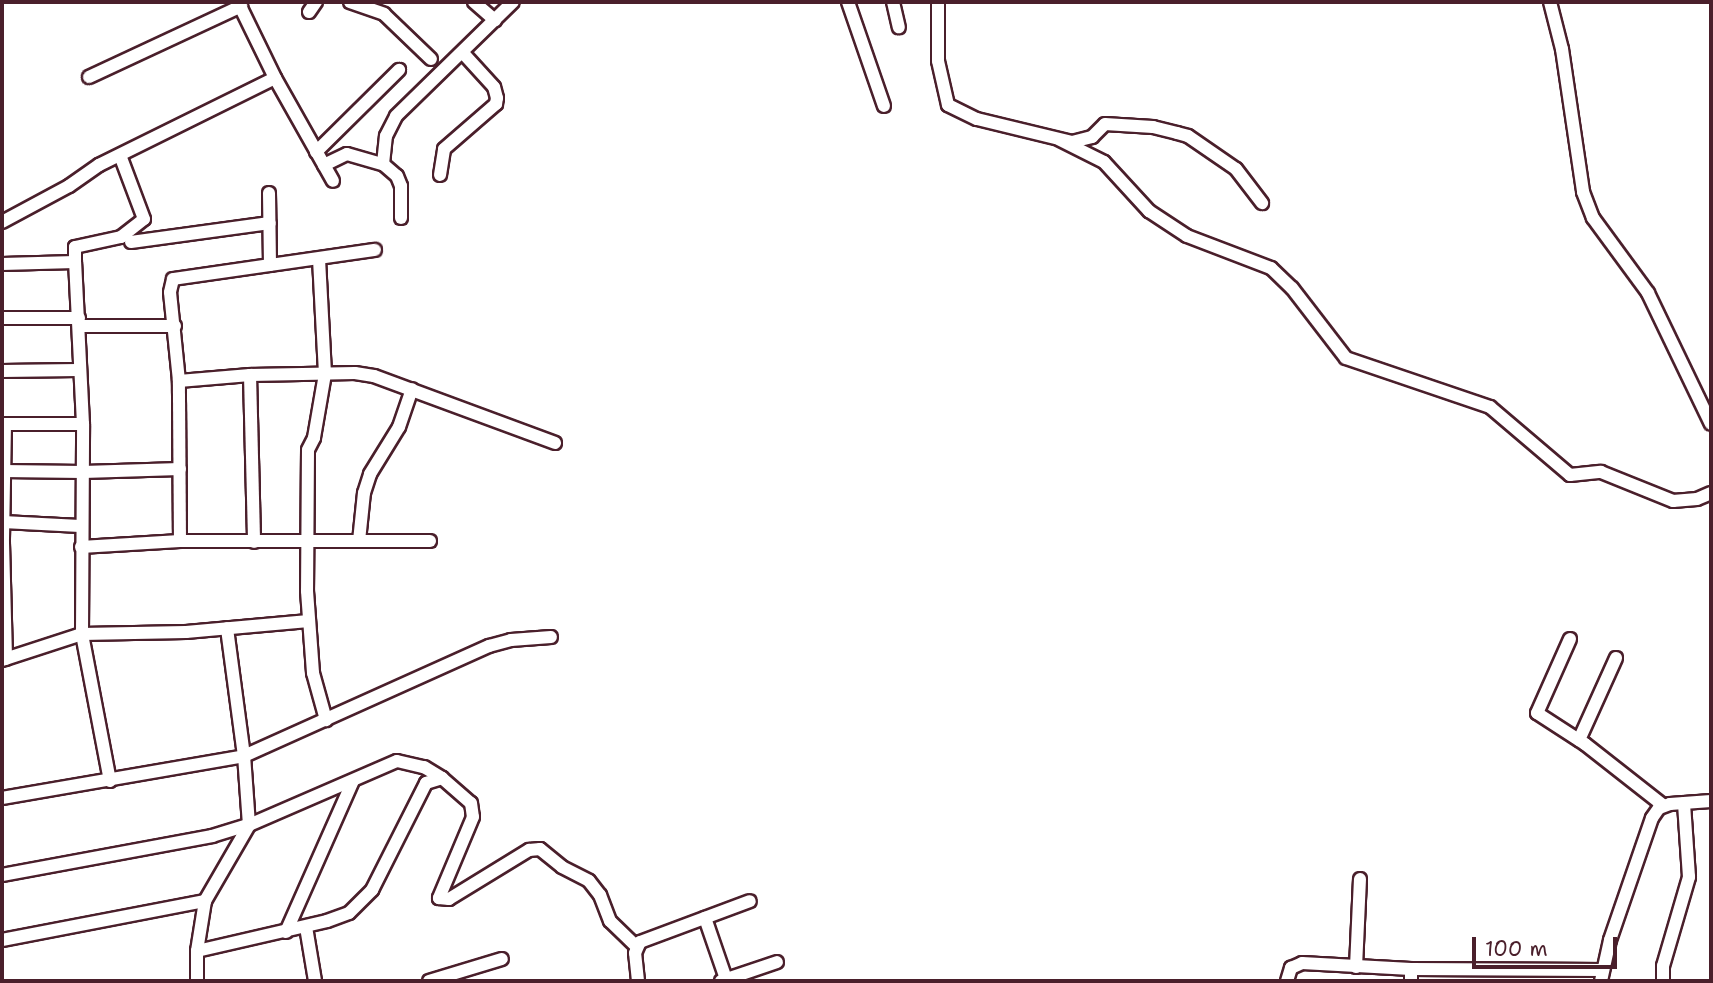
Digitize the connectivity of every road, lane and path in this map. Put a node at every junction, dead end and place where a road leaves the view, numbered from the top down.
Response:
1 (350, 2) edge
2 (474, 2) edge
3 (513, 2) edge
4 (848, 2) edge
5 (892, 2) edge
6 (937, 2) edge
7 (1550, 2) edge
8 (239, 4) edge
9 (495, 20) junction
10 (899, 27) dead end
11 (462, 52) junction
12 (431, 59) dead end
13 (399, 70) dead end
14 (89, 77) dead end
15 (275, 78) junction
16 (884, 106) dead end
17 (1060, 140) junction
18 (316, 152) junction
19 (120, 155) junction
20 (383, 164) junction
21 (324, 165) junction
22 (440, 175) dead end
23 (333, 181) dead end
24 (269, 193) dead end
25 (1262, 203) dead end
26 (401, 218) dead end
27 (2, 222) edge
28 (270, 223) junction
29 (131, 242) dead end
30 (375, 250) dead end
31 (318, 259) junction
32 (75, 262) junction
33 (2, 264) edge
34 (270, 265) junction
35 (2, 318) edge
36 (79, 322) junction
37 (175, 326) junction
38 (78, 370) junction
39 (2, 371) edge
40 (325, 374) junction
41 (250, 375) junction
42 (179, 381) junction
43 (412, 390) junction
44 (3, 424) edge
45 (83, 424) junction
46 (1711, 424) edge
47 (555, 443) dead end
48 (180, 468) junction
49 (3, 471) edge
50 (83, 472) junction
51 (1711, 493) edge
52 (3, 522) edge
53 (80, 526) junction
54 (180, 541) junction
55 (359, 541) junction
56 (430, 541) dead end
57 (254, 542) junction
58 (309, 542) junction
59 (81, 547) junction
60 (3, 581) edge
61 (4, 619) edge
62 (309, 621) junction
63 (227, 628) junction
64 (82, 634) junction
65 (551, 637) dead end
66 (1570, 639) dead end
67 (1616, 658) dead end
68 (4, 659) edge
69 (326, 720) junction
70 (1579, 740) junction
71 (244, 756) junction
72 (442, 778) junction
73 (352, 780) junction
74 (110, 781) junction
75 (2, 798) edge
76 (1711, 801) edge
77 (1684, 803) junction
78 (1664, 806) junction
79 (249, 825) junction
80 (2, 875) edge
81 (1360, 879) dead end
82 (205, 901) junction
83 (750, 901) dead end
84 (705, 918) junction
85 (306, 927) junction
86 (286, 932) junction
87 (2, 940) edge
88 (637, 947) junction
89 (197, 951) junction
90 (502, 959) dead end
91 (777, 962) dead end
92 (1356, 967) junction
93 (1411, 975) edge
94 (1602, 976) edge
95 (723, 980) edge
96 (197, 981) edge
97 (315, 981) edge
98 (429, 981) edge
99 (638, 981) edge
100 (1287, 981) edge
101 (1662, 981) edge

1 - 12 street
2 - 9 street
3 - 9 street
4 - 16 street
5 - 10 street
6 - 17 street
7 - 46 street
8 - 14 street
8 - 15 street
9 - 11 street
11 - 20 street
11 - 22 street
13 - 18 street
15 - 18 street
15 - 19 street
17 - 25 street
17 - 51 street
18 - 21 street
19 - 27 street
19 - 32 street
20 - 21 street
20 - 26 street
21 - 23 street
24 - 28 street
28 - 29 street
28 - 34 street
30 - 31 street
31 - 34 street
31 - 40 street
32 - 33 street
32 - 36 street
34 - 37 street
35 - 36 street
36 - 37 street
36 - 38 street
37 - 42 street
38 - 39 street
38 - 45 street
40 - 41 street
40 - 43 street
40 - 58 street
41 - 42 street
41 - 57 street
42 - 48 street
43 - 47 street
43 - 55 street
44 - 45 street
44 - 49 street
45 - 50 street
48 - 50 street
48 - 54 street
49 - 50 street
49 - 52 street
50 - 53 street
52 - 53 street
52 - 60 street
53 - 59 street
54 - 57 street
54 - 59 street
55 - 56 street
55 - 58 street
57 - 58 street
58 - 62 street
59 - 64 street
60 - 61 street
61 - 68 street
62 - 63 street
62 - 69 street
63 - 64 street
63 - 71 street
64 - 68 street
64 - 74 street
65 - 69 street
66 - 70 street
67 - 70 street
69 - 71 street
70 - 78 street
71 - 74 street
71 - 79 street
72 - 73 street
72 - 85 street
72 - 88 street
73 - 79 street
73 - 86 street
74 - 75 street
76 - 77 street
77 - 78 street
77 - 101 street
78 - 94 street
79 - 80 street
79 - 82 street
81 - 92 street
82 - 87 street
82 - 89 street
83 - 84 street
84 - 88 street
84 - 95 street
85 - 86 street
85 - 97 street
86 - 89 street
88 - 99 street
89 - 96 street
90 - 98 street
91 - 95 street
92 - 93 street
92 - 100 street
93 - 94 street

